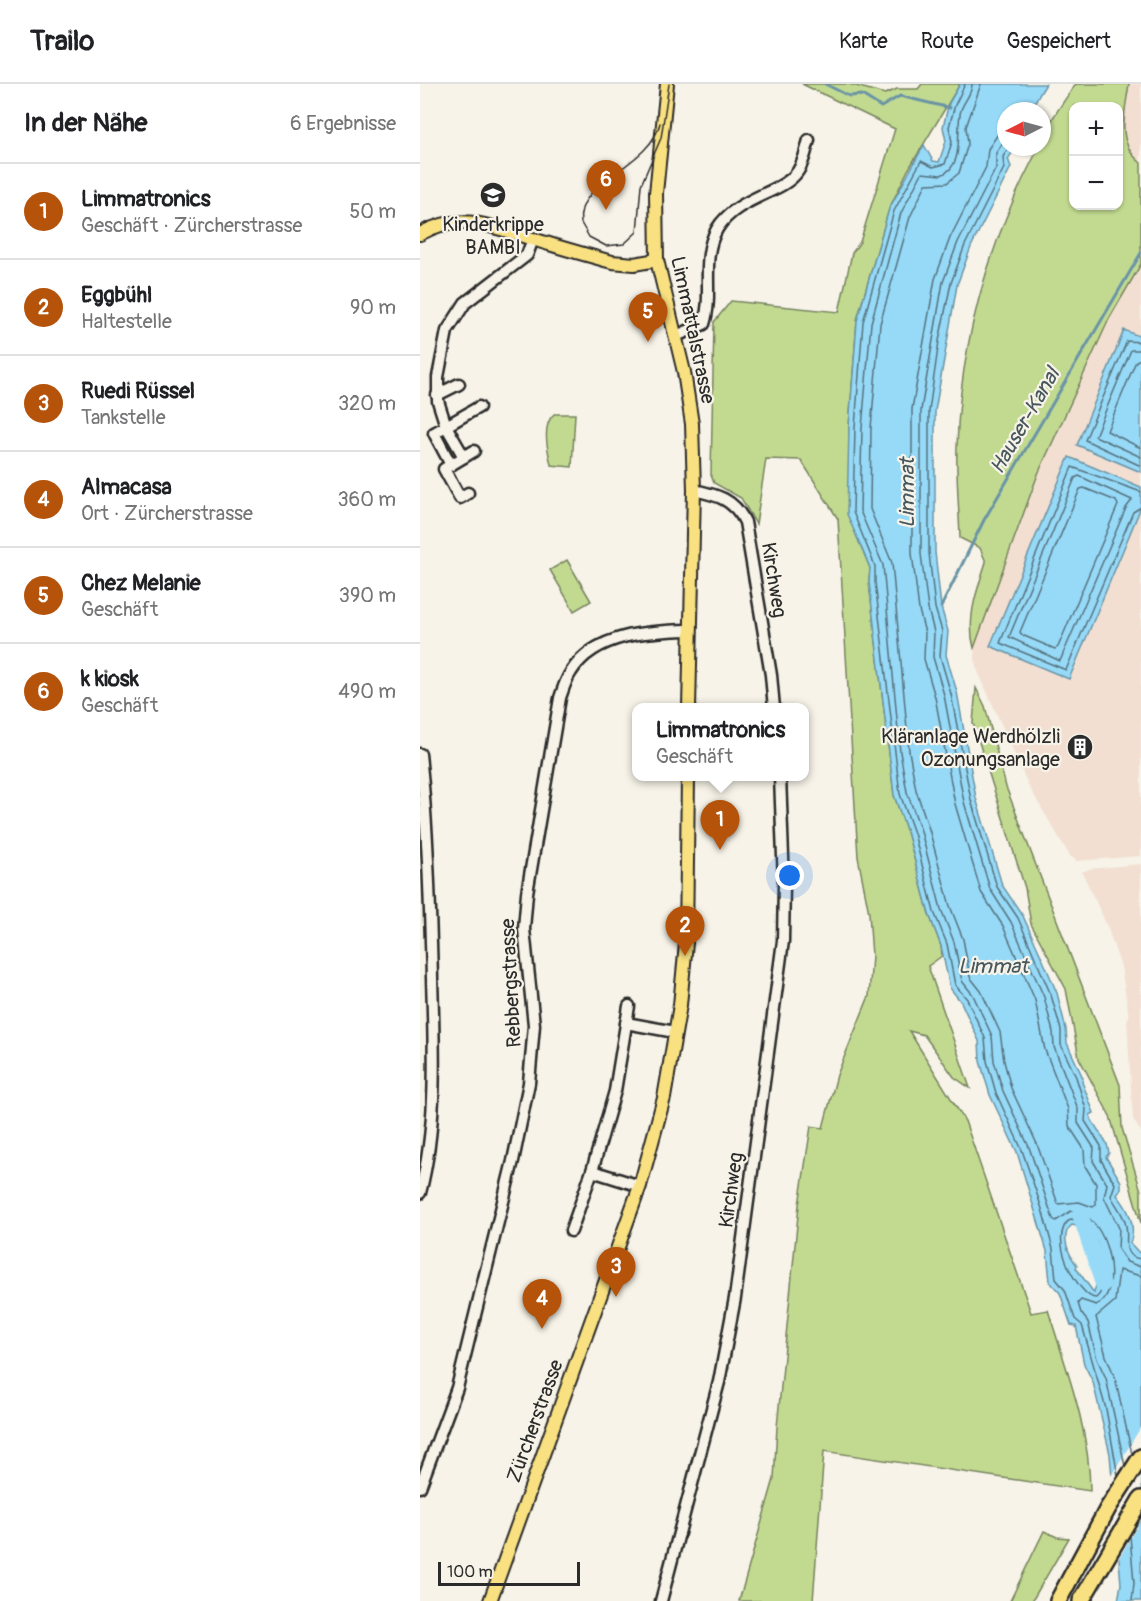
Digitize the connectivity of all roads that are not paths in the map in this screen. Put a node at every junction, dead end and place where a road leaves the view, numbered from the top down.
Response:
1 (667, 84) edge
2 (809, 140) dead end
3 (420, 234) edge
4 (533, 239) junction
5 (657, 260) junction
6 (676, 336) junction
7 (459, 384) dead end
8 (437, 395) junction
9 (479, 407) dead end
10 (446, 426) junction
11 (451, 465) junction
12 (694, 490) junction
13 (468, 493) dead end
14 (690, 625) junction
15 (689, 703) edge
16 (774, 703) edge
17 (420, 754) edge
18 (688, 781) edge
19 (780, 781) edge
20 (629, 1006) dead end
21 (626, 1023) junction
22 (675, 1032) junction
23 (592, 1171) junction
24 (640, 1186) junction
25 (420, 1193) edge
26 (571, 1231) dead end
27 (1141, 1457) edge
28 (420, 1487) edge
29 (1141, 1499) edge
30 (490, 1601) edge
31 (661, 1601) edge
32 (1058, 1601) edge
33 (1081, 1601) edge

1 - 5 main road, Limmattalstrasse
2 - 6 street
3 - 4 main road
4 - 5 main road
4 - 8 street
5 - 6 main road, Limmattalstrasse
6 - 12 main road, Limmattalstrasse
7 - 8 street
8 - 10 street
9 - 10 street
10 - 11 street
10 - 11 street
11 - 13 street
12 - 14 main road, Limmattalstrasse
12 - 16 street, Kirchweg
14 - 15 main road
14 - 28 street, Rebbergstrasse
17 - 25 street
18 - 22 main road, Zürcherstrasse
19 - 31 street, Kirchweg
20 - 21 street
21 - 22 street
21 - 23 street
22 - 24 main road, Zürcherstrasse
23 - 24 street
23 - 26 street
24 - 30 main road, Zürcherstrasse
27 - 32 highway
29 - 33 highway

